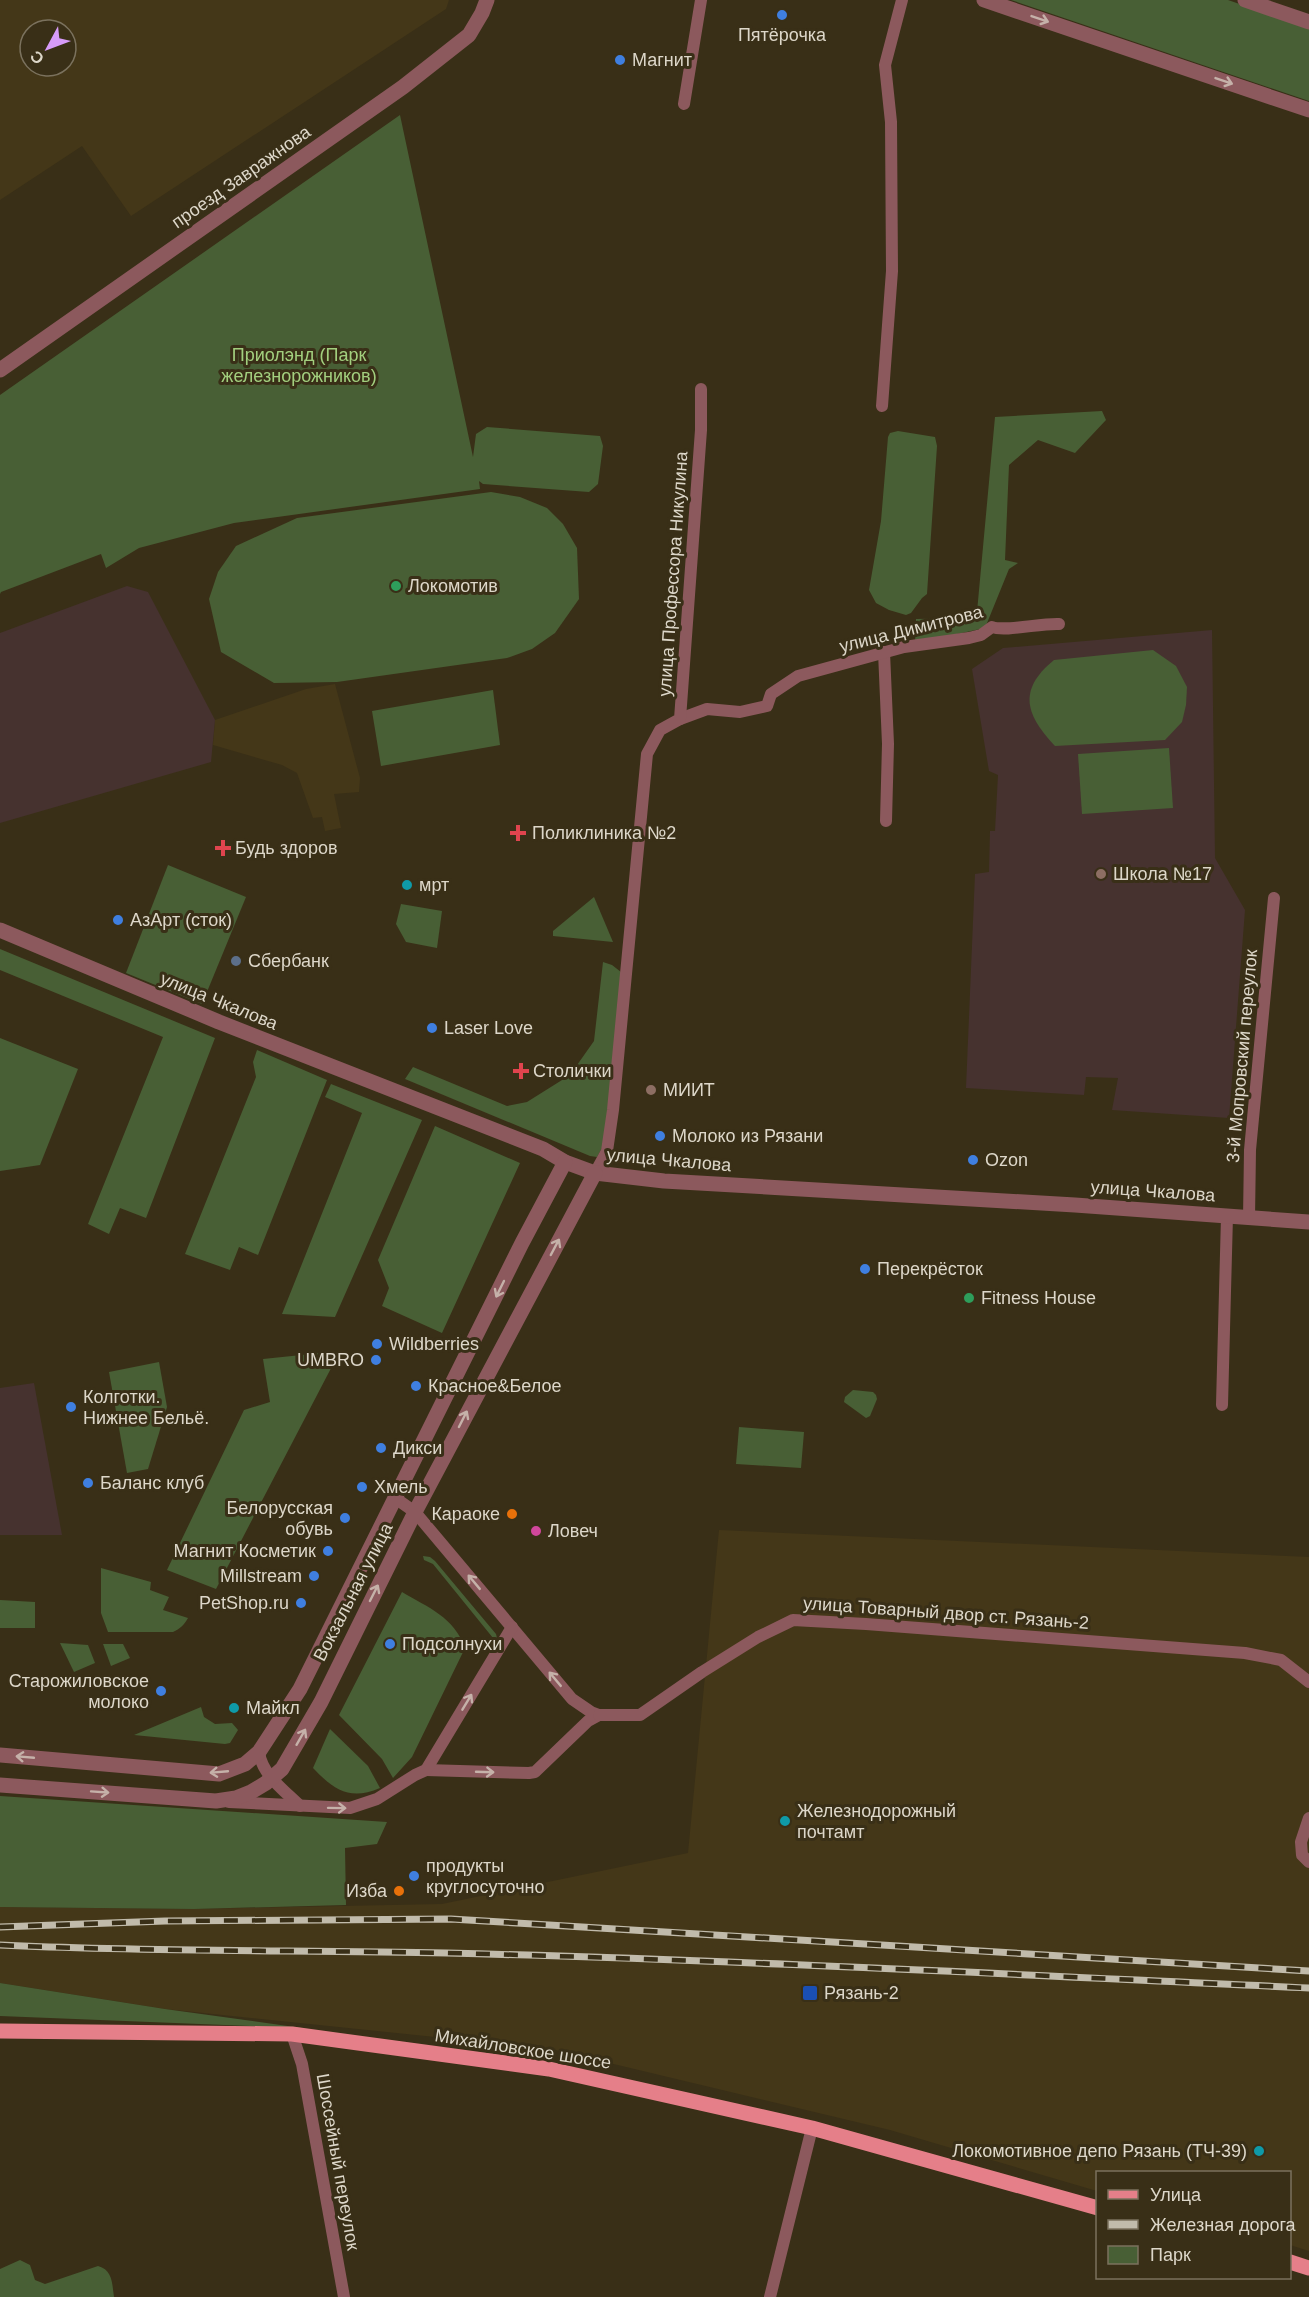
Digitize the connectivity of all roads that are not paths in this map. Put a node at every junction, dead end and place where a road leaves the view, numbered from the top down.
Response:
1 (487, 0) edge
2 (701, 0) edge
3 (902, 0) edge
4 (984, 0) edge
5 (1250, 1) edge
6 (1309, 22) edge
7 (684, 104) dead end
8 (1309, 110) edge
9 (0, 370) edge
10 (701, 389) dead end
11 (882, 406) dead end
12 (1059, 624) dead end
13 (884, 652) junction
14 (680, 719) junction
15 (886, 821) dead end
16 (1274, 898) dead end
17 (0, 930) edge
18 (565, 1162) junction
19 (595, 1173) junction
20 (1227, 1216) junction
21 (1249, 1218) junction
22 (1309, 1222) edge
23 (1222, 1405) dead end
24 (395, 1498) junction
25 (415, 1512) junction
26 (512, 1627) junction
27 (1309, 1682) edge
28 (599, 1715) junction
29 (259, 1752) junction
30 (0, 1755) edge
31 (426, 1770) junction
32 (272, 1778) junction
33 (0, 1785) edge
34 (216, 1801) junction
35 (300, 1806) junction
36 (1309, 1818) edge
37 (1309, 1862) edge
38 (0, 2031) edge
39 (292, 2034) junction
40 (813, 2128) junction
41 (1096, 2207) edge
42 (1291, 2262) edge
43 (1309, 2268) edge
44 (344, 2297) edge
45 (770, 2297) edge

1 - 9 street, проезд Завражнова
2 - 7 street
3 - 11 street
4 -> 8 street
5 - 6 street
10 - 14 street, улица Профессора Никулина
12 - 13 street, улица Димитрова
13 - 14 street, улица Димитрова
13 - 15 street
14 - 19 street, улица Профессора Никулина
16 - 21 street, 3-й Мопровский переулок
17 - 18 street, улица Чкалова
18 - 19 street, улица Чкалова
18 -> 24 street, Вокзальная улица
19 - 20 street, улица Чкалова
25 -> 19 street, Вокзальная улица
20 - 21 street, улица Чкалова
20 - 23 street
21 - 22 street, улица Чкалова
24 - 25 street
24 - 29 street, Вокзальная улица
26 -> 25 street
32 -> 25 street, Вокзальная улица
28 -> 26 street
31 -> 26 street
27 - 28 street, улица Товарный двор ст. Рязань-2
31 -> 28 street
29 -> 30 street, Вокзальная улица
29 - 32 street
35 -> 31 street
32 - 34 street, Вокзальная улица
32 - 35 street
33 -> 34 street, Вокзальная улица
34 - 35 street
36 - 37 street
38 - 39 main road, Михайловское шоссе
39 - 40 main road, Михайловское шоссе
39 - 44 street, Шоссейный переулок
40 - 41 main road, Михайловское шоссе
40 - 45 street
42 - 43 main road

